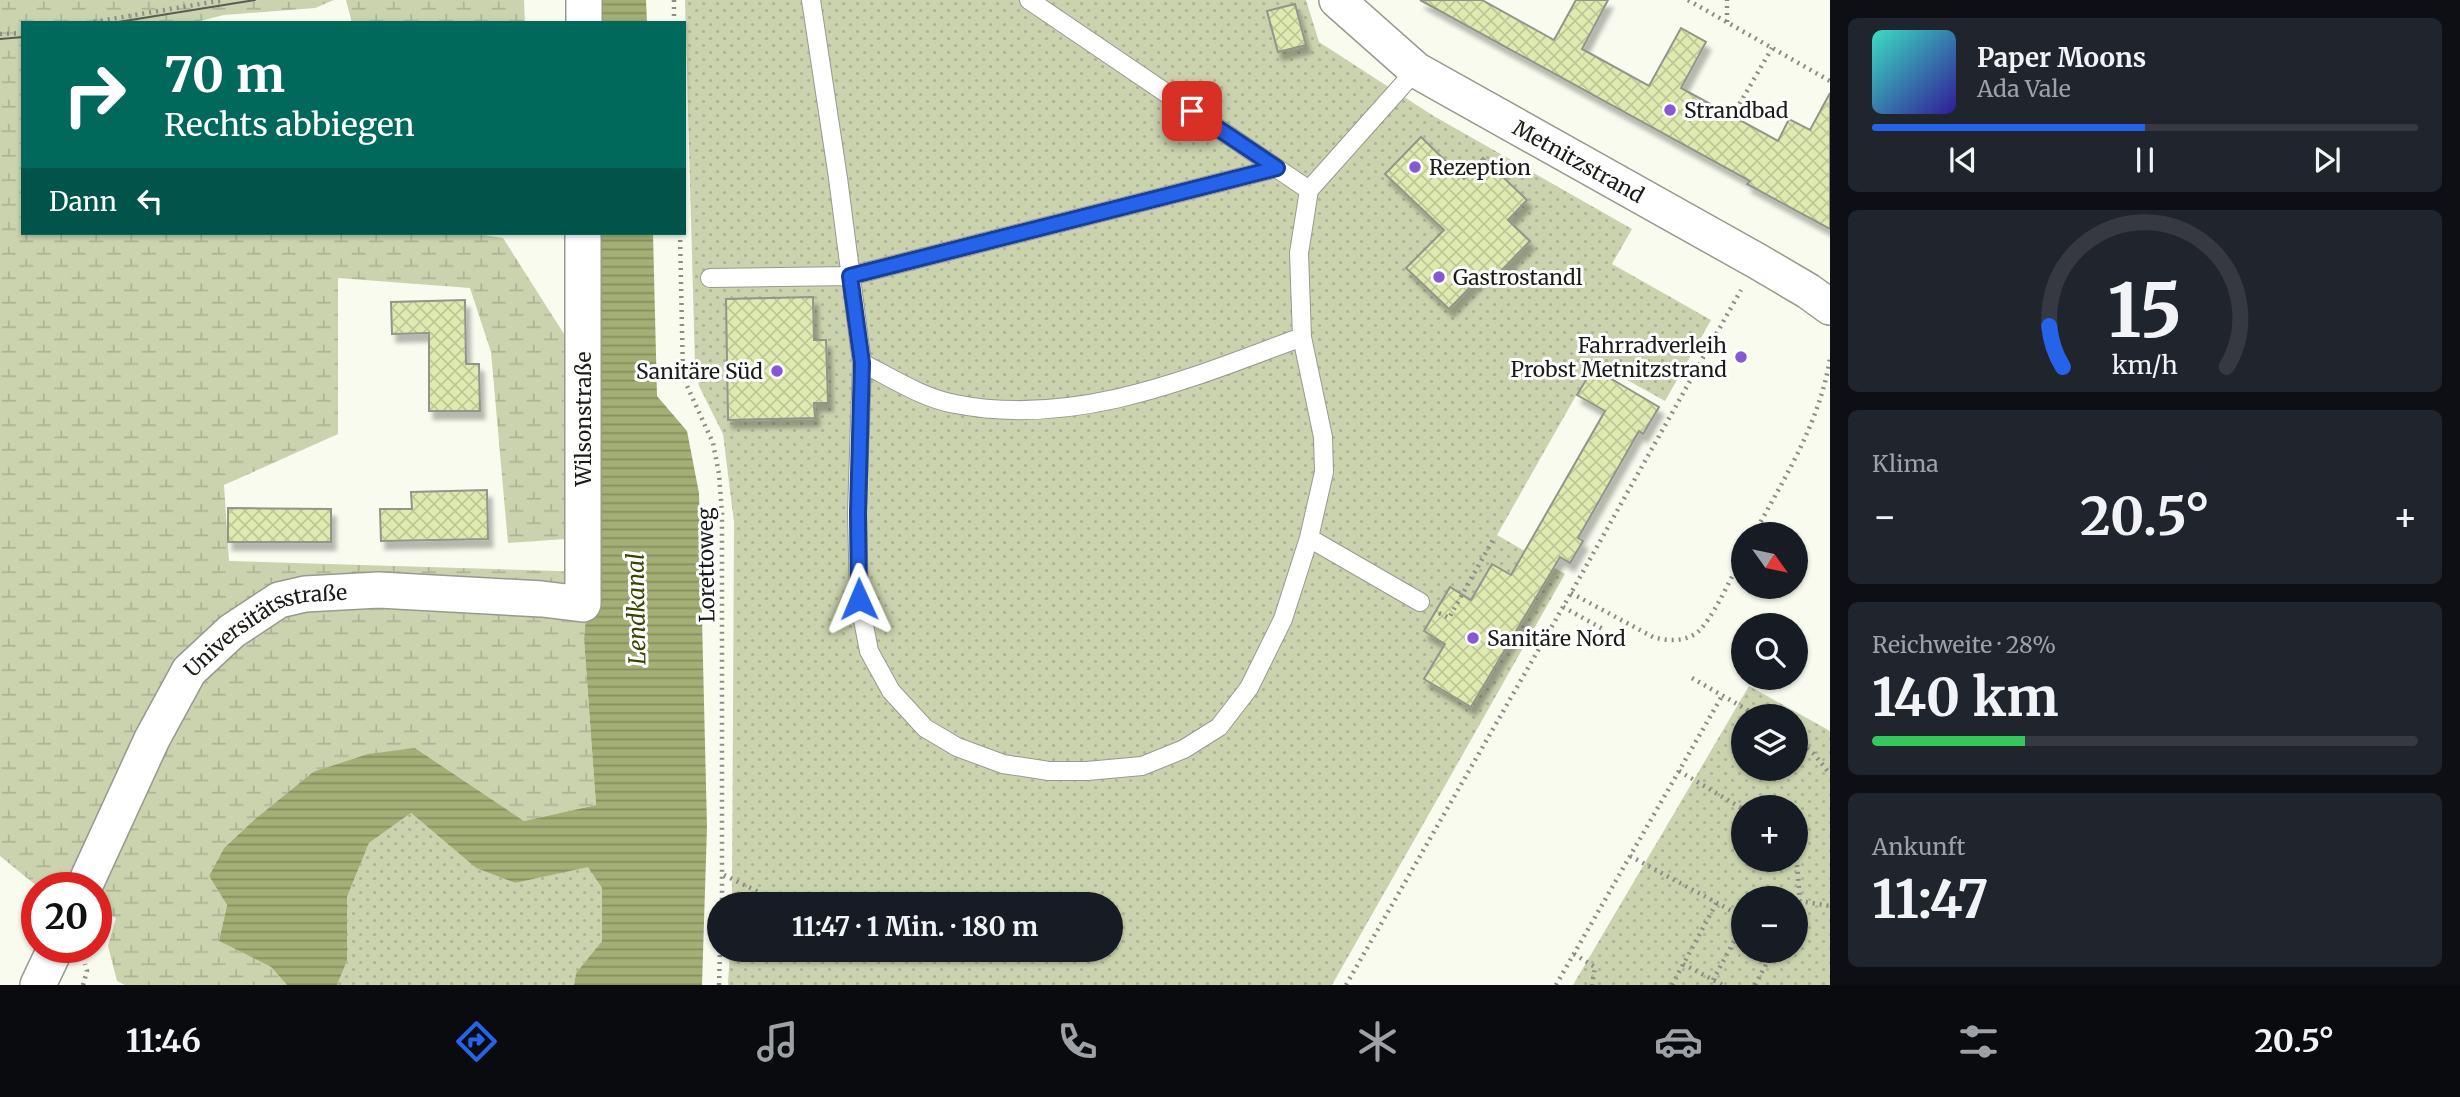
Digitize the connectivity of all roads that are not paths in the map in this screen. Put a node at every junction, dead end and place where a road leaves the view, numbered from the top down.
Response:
1 (584, 0) edge
2 (811, 0) edge
3 (1029, 0) edge
4 (1337, 0) edge
5 (584, 21) edge
6 (1416, 71) junction
7 (1277, 168) junction
8 (1309, 190) junction
9 (583, 235) edge
10 (850, 276) junction
11 (710, 278) dead end
12 (1830, 307) edge
13 (1302, 337) junction
14 (862, 363) junction
15 (1309, 538) junction
16 (1420, 602) road end
17 (583, 604) joint
18 (91, 872) edge
19 (48, 963) edge
20 (38, 985) edge

1 - 5 street
2 - 10 lane
3 - 7 lane
4 - 6 street, Metnitzstrand
6 - 8 lane
6 - 12 street, Metnitzstrand
7 - 8 lane
7 - 10 lane
8 - 13 lane
9 - 17 street, Wilsonstraße
10 - 11 lane
10 - 14 lane
13 - 14 lane
13 - 15 lane
14 - 15 lane
15 - 16 lane
17 - 18 street, Universitätsstraße
19 - 20 street

